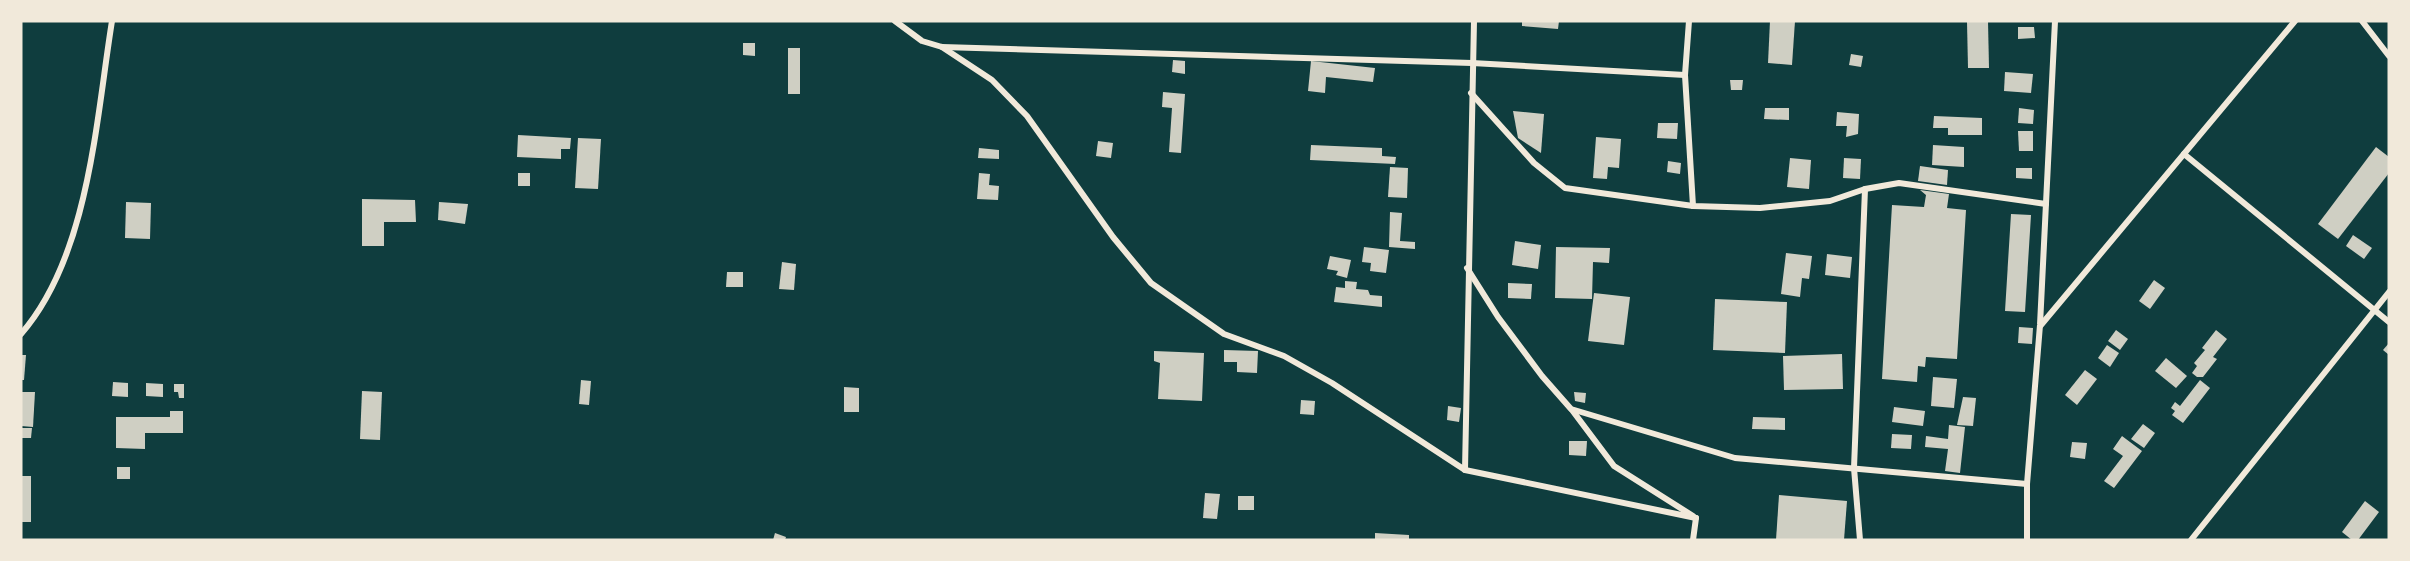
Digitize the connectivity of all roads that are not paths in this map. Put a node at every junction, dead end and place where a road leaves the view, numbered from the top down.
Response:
1 (112, 21) edge
2 (895, 21) edge
3 (1474, 21) edge
4 (1689, 21) edge
5 (2055, 21) edge
6 (2295, 21) edge
7 (2362, 21) edge
8 (942, 47) junction
9 (2389, 56) edge
10 (1472, 63) junction
11 (1685, 75) junction
12 (1471, 93) junction
13 (2184, 154) junction
14 (1865, 189) junction
15 (2046, 204) junction
16 (1693, 206) junction
17 (1467, 268) junction
18 (2389, 292) edge
19 (2374, 310) junction
20 (2389, 322) edge
21 (2040, 325) junction
22 (21, 334) edge
23 (1572, 409) junction
24 (1854, 468) junction
25 (1465, 470) junction
26 (2027, 484) junction
27 (1696, 518) junction
28 (1693, 540) edge
29 (1860, 540) edge
30 (2027, 540) edge
31 (2191, 540) edge

1 - 22 street
2 - 8 street
3 - 10 street
4 - 11 street
5 - 15 street
6 - 13 street
7 - 9 street
8 - 10 street
8 - 25 street
10 - 11 street
10 - 12 street
11 - 16 street
12 - 16 street
12 - 17 street
13 - 19 street
13 - 21 street
14 - 15 street
14 - 16 street
14 - 24 street
15 - 21 street
17 - 23 street
17 - 25 street
18 - 19 street
19 - 20 street
19 - 31 street
21 - 26 street
23 - 24 street
23 - 27 street
24 - 26 street
24 - 29 street
25 - 27 street
26 - 30 street
27 - 28 street

